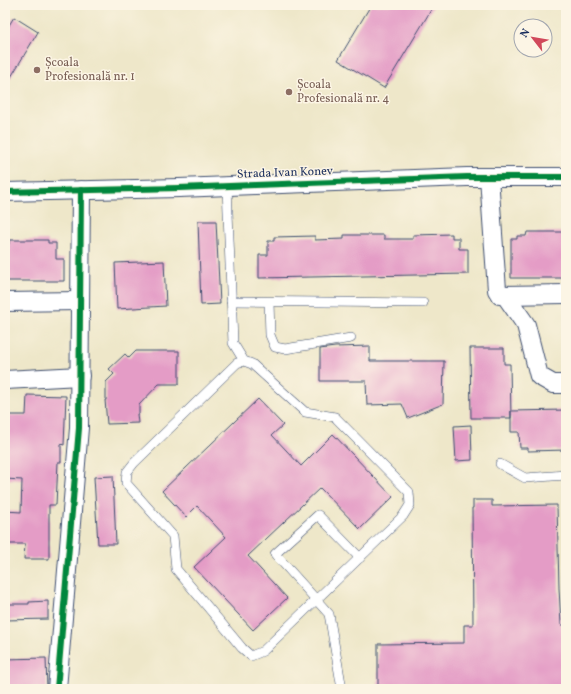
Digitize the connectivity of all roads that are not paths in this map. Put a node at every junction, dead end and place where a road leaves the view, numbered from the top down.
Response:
1 (489, 177) junction
2 (566, 177) edge
3 (227, 186) junction
4 (81, 190) junction
5 (5, 192) edge
6 (566, 294) edge
7 (505, 295) junction
8 (80, 300) junction
9 (231, 301) junction
10 (5, 302) edge
11 (269, 302) junction
12 (423, 303) dead end
13 (351, 338) dead end
14 (244, 361) junction
15 (80, 376) junction
16 (5, 380) edge
17 (566, 384) edge
18 (500, 464) dead end
19 (566, 475) edge
20 (360, 558) junction
21 (317, 600) junction
22 (57, 689) edge
23 (342, 689) edge

1 - 2 street, Strada Ivan Konev
1 - 3 street, Strada Ivan Konev
1 - 7 street
3 - 4 street, Strada Ivan Konev
3 - 9 lane
4 - 5 street, Strada Ivan Konev
4 - 8 street
6 - 7 street
7 - 17 street
8 - 10 street
8 - 15 street
9 - 11 lane
9 - 14 lane
11 - 12 lane
11 - 13 lane
14 - 20 lane
14 - 21 lane
15 - 16 street
15 - 22 street
18 - 19 lane
20 - 21 lane
20 - 21 lane
21 - 23 lane

